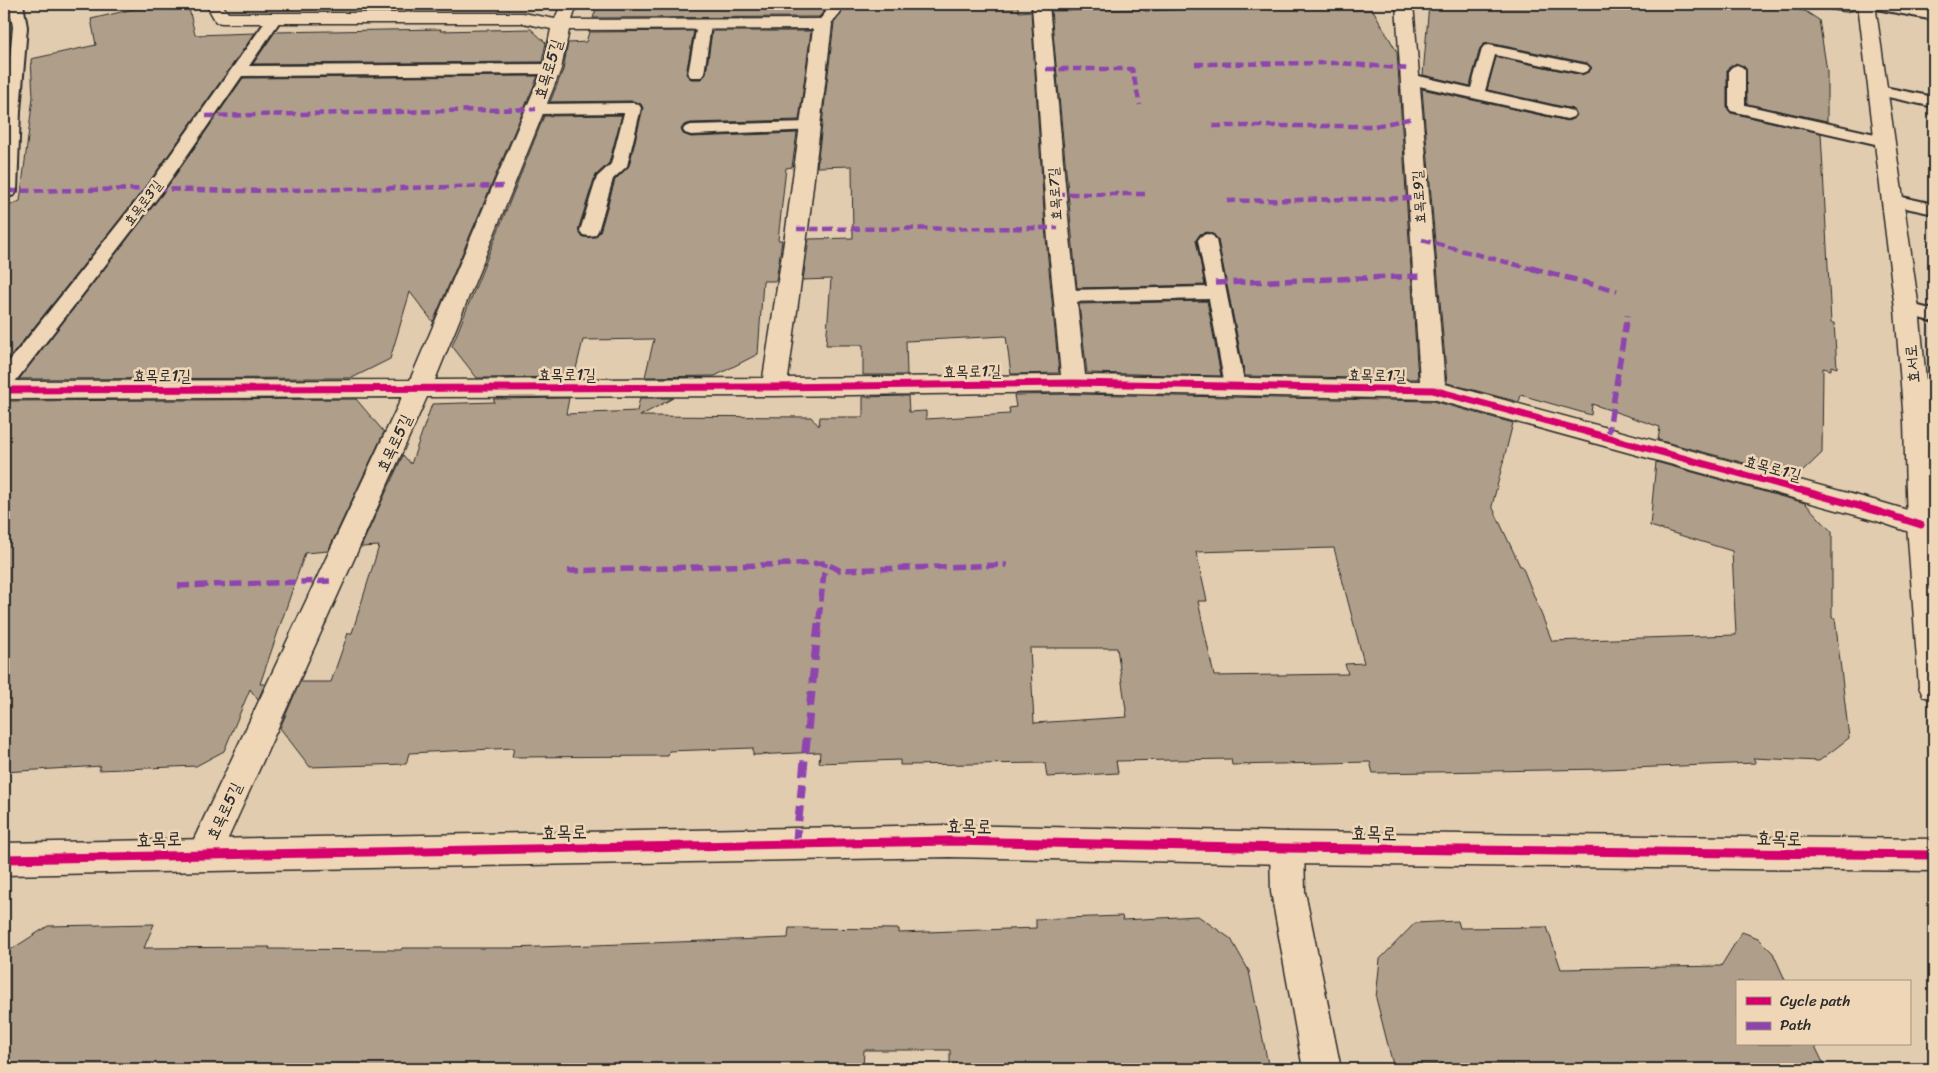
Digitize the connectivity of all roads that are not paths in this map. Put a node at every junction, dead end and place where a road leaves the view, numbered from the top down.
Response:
1 (16, 4) edge
2 (214, 4) edge
3 (569, 4) edge
4 (834, 4) edge
5 (1041, 4) edge
6 (1405, 4) edge
7 (1830, 4) edge
8 (1861, 4) edge
9 (1866, 4) edge
10 (1871, 4) edge
11 (1934, 16) edge
12 (275, 18) junction
13 (561, 24) junction
14 (823, 24) junction
15 (704, 25) junction
16 (11, 50) edge
17 (552, 68) junction
18 (1582, 68) dead end
19 (1736, 70) dead end
20 (237, 71) junction
21 (696, 74) dead end
22 (1410, 79) junction
23 (1879, 92) junction
24 (1477, 93) junction
25 (1934, 102) edge
26 (536, 109) junction
27 (1567, 114) dead end
28 (810, 127) junction
29 (691, 130) dead end
30 (1884, 141) junction
31 (7, 151) edge
32 (4, 193) edge
33 (1893, 200) junction
34 (1934, 209) edge
35 (590, 232) dead end
36 (1207, 240) dead end
37 (1218, 293) junction
38 (1066, 296) junction
39 (1907, 309) junction
40 (1934, 316) edge
41 (4, 382) edge
42 (1074, 383) junction
43 (1234, 386) junction
44 (774, 387) junction
45 (420, 388) junction
46 (4, 390) edge
47 (1433, 390) junction
48 (1926, 424) edge
49 (1921, 525) junction
50 (1934, 687) edge
51 (1287, 848) junction
52 (204, 854) junction
53 (1934, 855) edge
54 (6, 861) edge
55 (1322, 1069) edge

1 - 16 lane
2 - 12 street, 효목로5길
3 - 13 street, 효목로5길
4 - 14 lane
5 - 38 street, 효목로7길
6 - 22 street, 효목로9길
7 - 8 street
9 - 23 street, 효서로
10 - 11 lane
12 - 13 street, 효목로5길
12 - 20 lane, 효목로3길
13 - 15 street, 효목로5길
13 - 17 street, 효목로5길
14 - 15 street, 효목로5길
14 - 28 street
15 - 21 lane
16 - 31 lane
17 - 20 lane
17 - 26 street, 효목로5길
18 - 24 lane
19 - 30 lane
20 - 41 lane, 효목로3길
22 - 24 lane
22 - 47 street, 효목로9길
23 - 25 lane
23 - 30 street, 효서로
24 - 27 lane
26 - 35 lane
26 - 45 street, 효목로5길
28 - 29 lane
28 - 44 street
30 - 33 street, 효서로
31 - 32 lane
33 - 34 lane
33 - 39 street, 효서로
36 - 37 lane
37 - 38 lane
37 - 43 lane
38 - 42 street, 효목로7길
39 - 40 lane
39 - 48 street, 효서로
42 - 43 street, 효목로1길
42 - 44 street, 효목로1길
43 - 47 street, 효목로1길
44 - 45 street, 효목로1길
45 - 46 street, 효목로1길
45 - 52 street, 효목로5길
47 - 49 street, 효목로1길
48 - 49 street, 효서로
49 - 50 street, 효서로
51 - 52 street, 효목로
51 - 53 street, 효목로
51 - 55 street
52 - 54 street, 효목로

